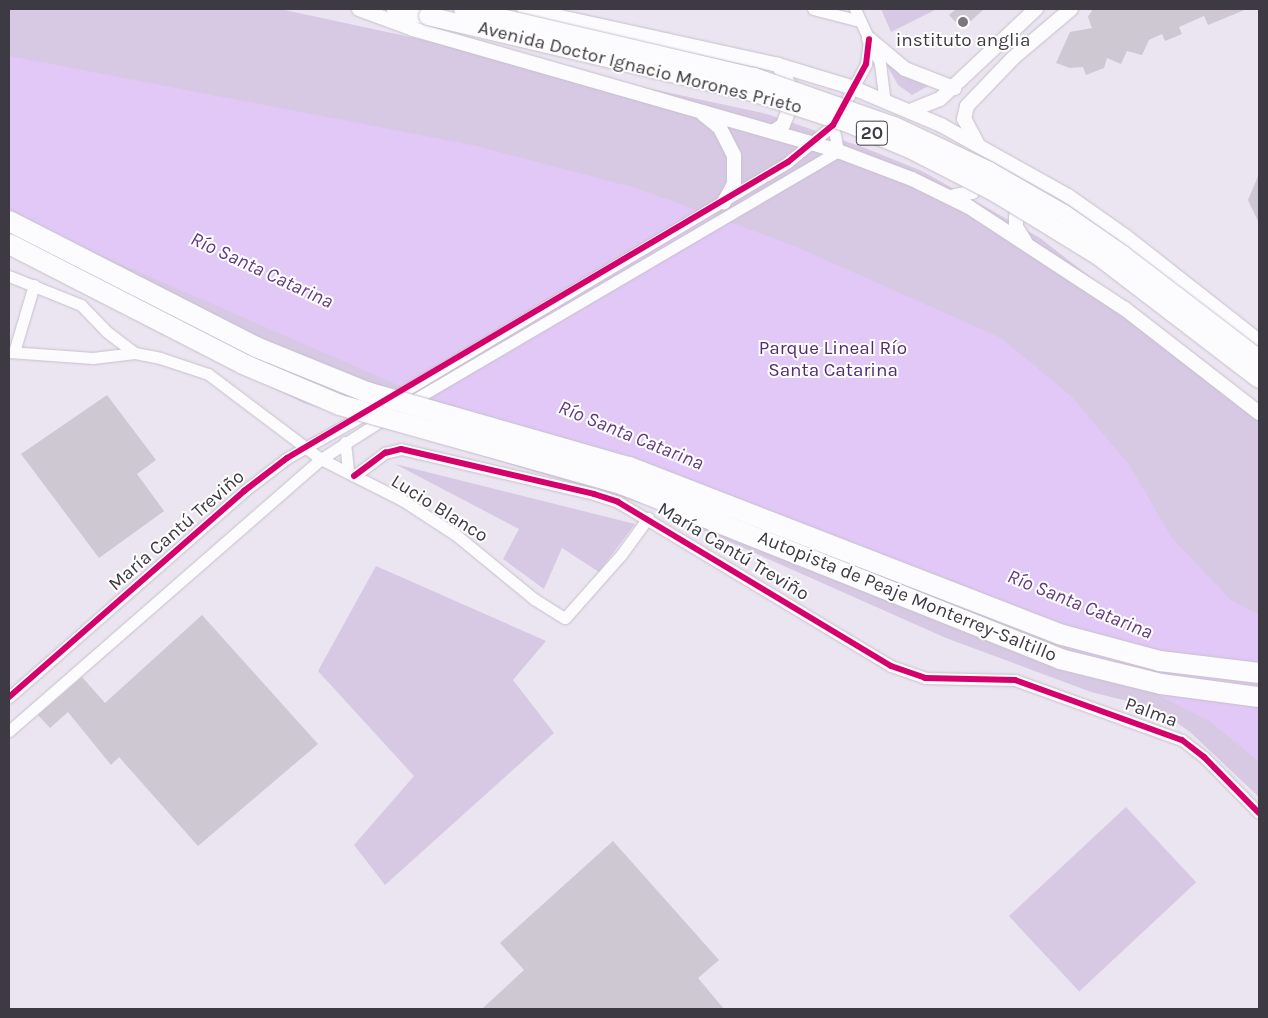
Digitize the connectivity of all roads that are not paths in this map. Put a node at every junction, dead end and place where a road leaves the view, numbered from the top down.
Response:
1 (360, 9) edge
2 (396, 9) edge
3 (463, 9) edge
4 (524, 9) edge
5 (814, 9) edge
6 (855, 9) edge
7 (1036, 9) edge
8 (1071, 9) edge
9 (860, 21) junction
10 (868, 39) junction
11 (778, 64) junction
12 (851, 87) junction
13 (954, 88) junction
14 (885, 101) junction
15 (694, 109) junction
16 (910, 111) junction
17 (833, 125) junction
18 (773, 132) junction
19 (812, 144) junction
20 (979, 146) junction
21 (838, 151) junction
22 (1068, 196) junction
23 (952, 197) junction
24 (720, 205) junction
25 (9, 220) edge
26 (9, 244) edge
27 (1028, 244) junction
28 (9, 276) edge
29 (34, 285) junction
30 (1259, 341) edge
31 (11, 352) edge
32 (135, 353) junction
33 (1259, 358) edge
34 (1259, 378) edge
35 (1259, 413) edge
36 (344, 442) junction
37 (306, 449) junction
38 (321, 459) junction
39 (355, 476) junction
40 (648, 518) junction
41 (1259, 673) edge
42 (9, 697) edge
43 (1259, 697) edge
44 (1094, 708) joint
45 (9, 731) edge
46 (1259, 813) edge

1 - 15 street, 20
2 - 34 main road, Avenida Doctor Ignacio Morones Prieto / 20, bridge
3 - 33 main road, Avenida Doctor Ignacio Morones Prieto / 20, bridge
4 - 11 street, Avenida Doctor Ignacio Morones Prieto / 20
5 - 9 street
6 - 9 street
7 - 13 street
8 - 20 street
9 - 10 street
10 - 12 street
10 - 13 street
10 - 14 street
11 - 12 street, Avenida Doctor Ignacio Morones Prieto / 20
11 - 18 street
12 - 14 street, Avenida Doctor Ignacio Morones Prieto / 20
12 - 17 street
13 - 16 street
14 - 16 street, Avenida Doctor Ignacio Morones Prieto / 20
15 - 18 street, 20
15 - 24 street
16 - 20 street, Avenida Doctor Ignacio Morones Prieto / 20
17 - 19 street, María Cantú Treviño
17 - 21 street
18 - 19 street, 20
19 - 21 street, 20
19 - 24 street, María Cantú Treviño
20 - 22 street, Avenida Doctor Ignacio Morones Prieto / 20
20 - 23 street
21 - 23 street, 20
21 - 36 street, bridge
22 - 27 street
22 - 30 street, Avenida Doctor Ignacio Morones Prieto / 20
23 - 27 street, 20
24 - 37 street, María Cantú Treviño, bridge
25 - 41 highway, Autopista de Peaje Monterrey-Saltillo, bridge
26 - 43 highway, Autopista de Peaje Monterrey-Saltillo, bridge
27 - 35 street, 20
28 - 29 street
29 - 31 street
29 - 32 street
31 - 32 street, Lucio Blanco
32 - 37 street, Lucio Blanco
36 - 38 street
36 - 39 street
37 - 38 street, Lucio Blanco
37 - 42 street, María Cantú Treviño
38 - 39 street, Lucio Blanco
38 - 45 street
39 - 40 street, María Cantú Treviño
39 - 40 street, Lucio Blanco
40 - 44 street, María Cantú Treviño
44 - 46 street, Palma

